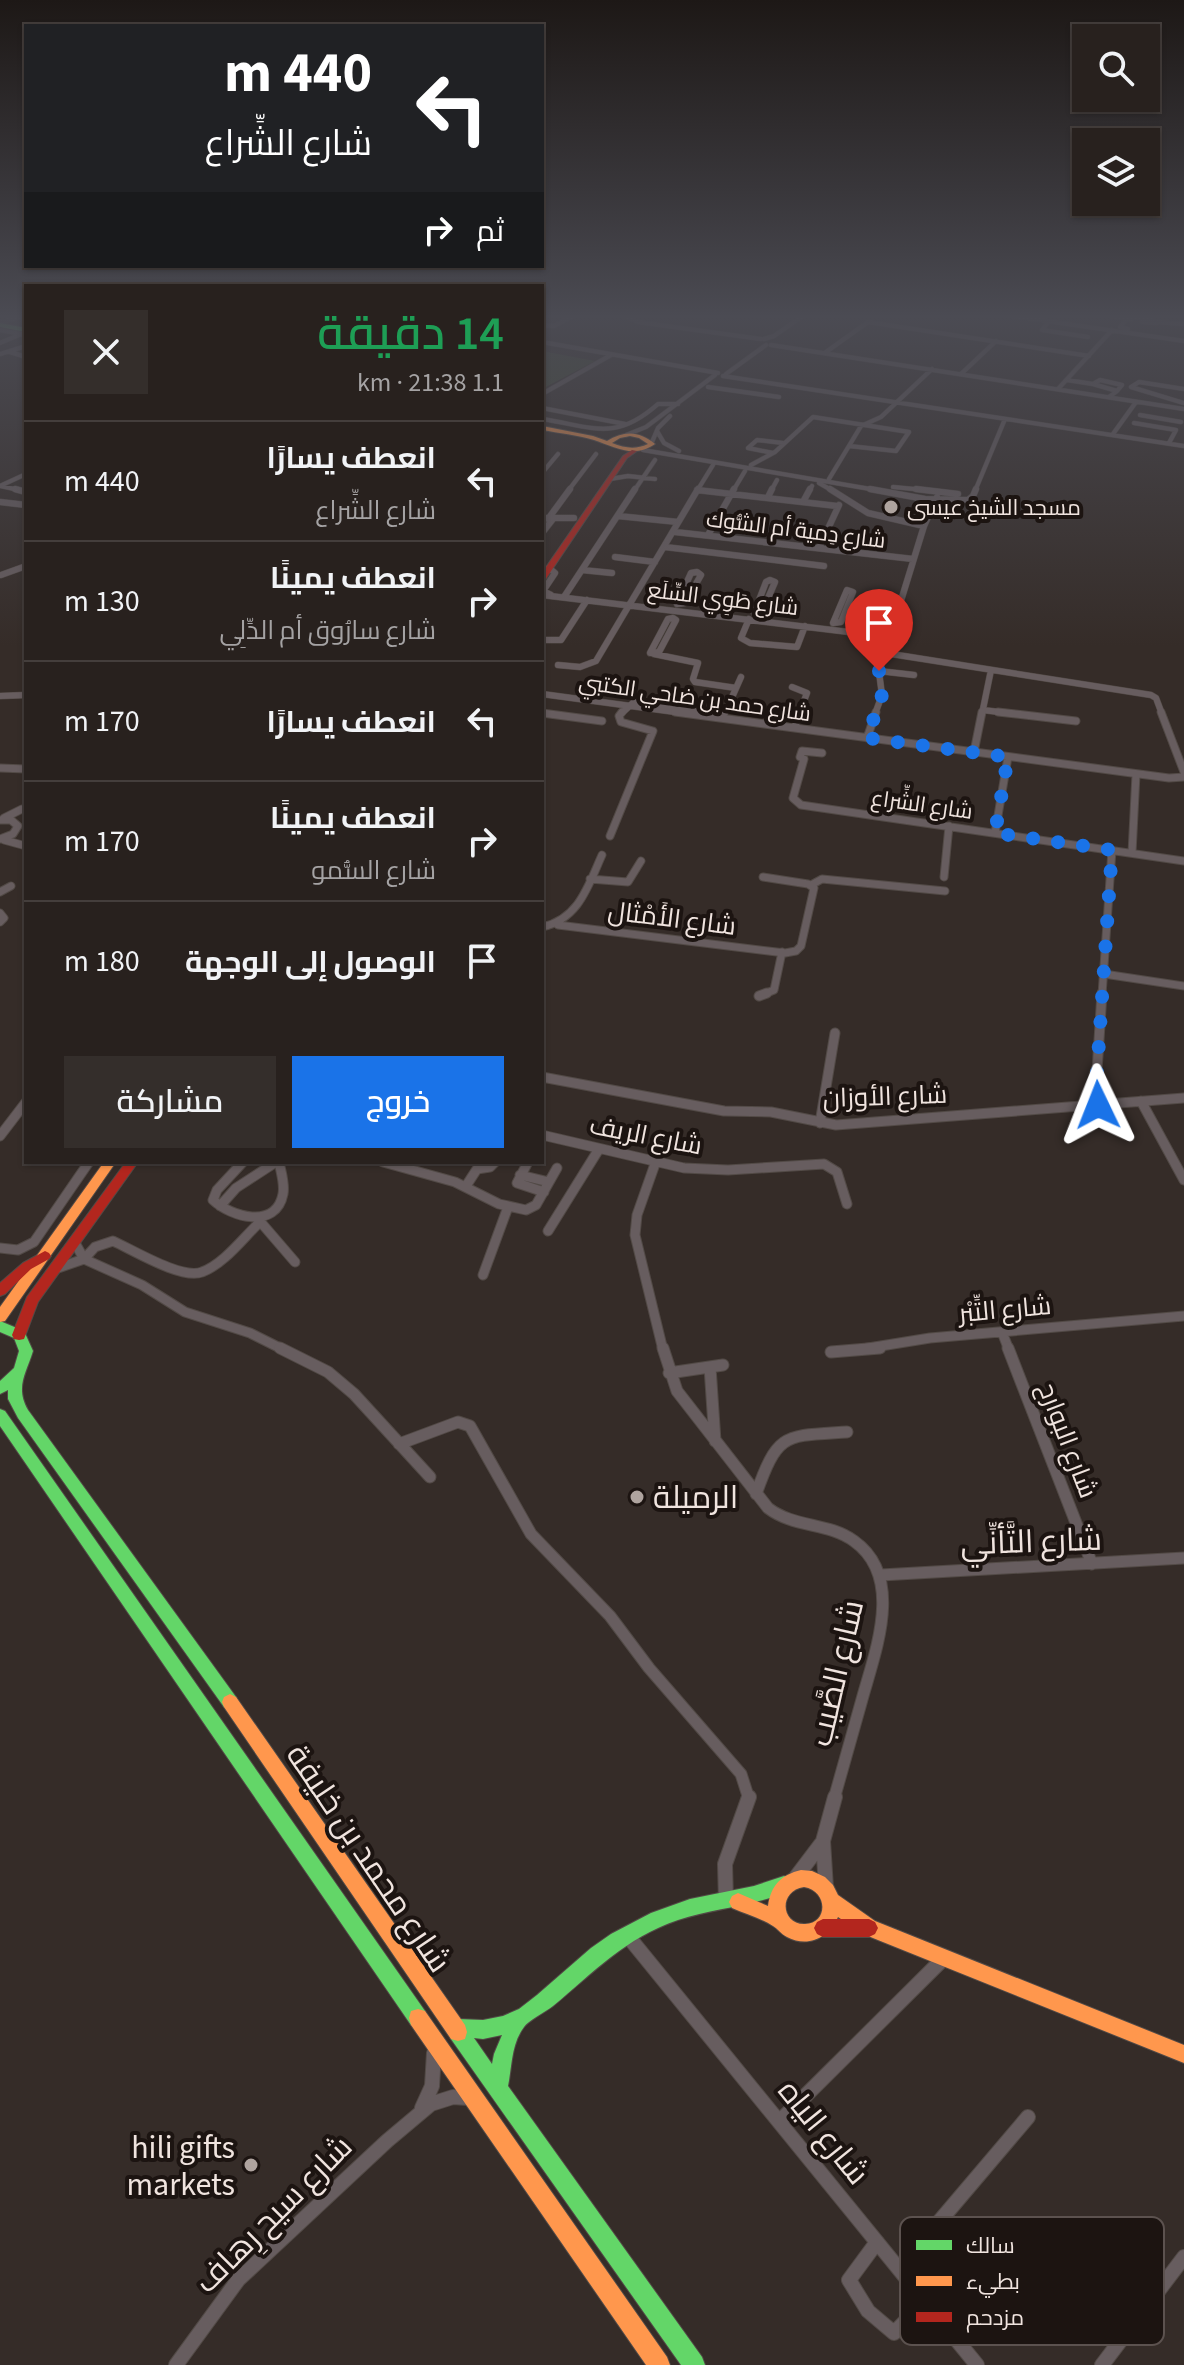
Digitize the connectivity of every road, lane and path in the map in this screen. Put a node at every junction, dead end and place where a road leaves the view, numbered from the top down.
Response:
1 (546, 425) edge
2 (554, 425) edge
3 (608, 425) edge
4 (631, 425) edge
5 (649, 425) edge
6 (667, 425) edge
7 (803, 425) edge
8 (864, 425) edge
9 (866, 425) edge
10 (1002, 425) edge
11 (1051, 425) edge
12 (1119, 425) edge
13 (1144, 425) edge
14 (1162, 425) edge
15 (568, 427) joint
16 (1160, 429) junction
17 (620, 430) junction
18 (1147, 430) dead end
19 (1113, 434) junction
20 (648, 443) junction
21 (783, 443) junction
22 (1169, 443) junction
23 (611, 446) junction
24 (849, 446) junction
25 (1184, 446) edge
26 (683, 452) junction
27 (773, 453) junction
28 (558, 454) dead end
29 (596, 454) dead end
30 (655, 460) dead end
31 (713, 465) dead end
32 (739, 466) junction
33 (761, 467) junction
34 (544, 471) edge
35 (745, 471) junction
36 (24, 475) edge
37 (618, 475) junction
38 (643, 478) junction
39 (805, 478) junction
40 (818, 478) junction
41 (655, 479) dead end
42 (829, 479) junction
43 (777, 480) dead end
44 (853, 484) junction
45 (0, 486) edge
46 (812, 486) dead end
47 (697, 490) junction
48 (932, 491) junction
49 (24, 492) edge
50 (732, 494) junction
51 (838, 496) junction
52 (973, 496) junction
53 (768, 497) junction
54 (0, 502) edge
55 (803, 502) junction
56 (934, 502) junction
57 (849, 503) junction
58 (24, 505) edge
59 (837, 506) junction
60 (618, 516) junction
61 (548, 519) edge
62 (568, 521) junction
63 (678, 522) junction
64 (924, 526) junction
65 (675, 532) junction
66 (708, 535) junction
67 (665, 547) junction
68 (819, 548) junction
69 (615, 557) dead end
70 (913, 559) junction
71 (655, 562) junction
72 (824, 566) dead end
73 (24, 567) edge
74 (544, 569) edge
75 (582, 570) junction
76 (612, 573) dead end
77 (1, 575) edge
78 (544, 590) edge
79 (544, 592) edge
80 (544, 595) edge
81 (551, 595) junction
82 (564, 597) junction
83 (587, 600) junction
84 (629, 605) junction
85 (676, 611) junction
86 (753, 618) junction
87 (805, 626) junction
88 (835, 627) junction
89 (890, 637) junction
90 (544, 640) edge
91 (885, 653) junction
92 (558, 665) dead end
93 (991, 670) junction
94 (879, 671) junction
95 (914, 675) dead end
96 (741, 677) dead end
97 (792, 687) dead end
98 (736, 688) junction
99 (544, 694) edge
100 (24, 695) edge
101 (0, 696) edge
102 (13, 696) junction
103 (0, 705) edge
104 (626, 706) junction
105 (983, 710) junction
106 (544, 713) edge
107 (725, 713) junction
108 (602, 721) dead end
109 (1076, 721) dead end
110 (796, 723) junction
111 (849, 736) junction
112 (867, 738) junction
113 (974, 752) junction
114 (822, 753) dead end
115 (1008, 757) junction
116 (0, 768) edge
117 (24, 769) edge
118 (1136, 774) junction
119 (1182, 774) edge
120 (24, 807) edge
121 (0, 820) edge
122 (949, 826) junction
123 (16, 828) junction
124 (995, 833) junction
125 (610, 836) dead end
126 (0, 839) edge
127 (24, 845) edge
128 (1112, 850) junction
129 (1132, 853) junction
130 (602, 855) dead end
131 (641, 861) dead end
132 (1184, 861) edge
133 (763, 877) dead end
134 (944, 877) dead end
135 (590, 879) junction
136 (811, 885) junction
137 (11, 886) dead end
138 (945, 891) dead end
139 (0, 892) edge
140 (0, 913) edge
141 (0, 922) edge
142 (558, 925) junction
143 (544, 927) edge
144 (782, 952) junction
145 (1104, 974) junction
146 (1184, 986) edge
147 (759, 996) dead end
148 (835, 1033) dead end
149 (544, 1079) edge
150 (1184, 1098) edge
151 (1141, 1101) junction
152 (24, 1105) edge
153 (1098, 1105) junction
154 (820, 1123) junction
155 (544, 1135) edge
156 (0, 1136) edge
157 (599, 1149) junction
158 (88, 1164) edge
159 (109, 1164) edge
160 (131, 1164) edge
161 (241, 1164) edge
162 (275, 1164) edge
163 (278, 1164) edge
164 (493, 1164) edge
165 (527, 1164) edge
166 (655, 1164) junction
167 (411, 1166) edge
168 (557, 1168) dead end
169 (520, 1175) junction
170 (1184, 1180) edge
171 (549, 1182) junction
172 (466, 1186) junction
173 (544, 1192) junction
174 (847, 1204) dead end
175 (220, 1206) junction
176 (508, 1207) junction
177 (258, 1219) junction
178 (548, 1231) dead end
179 (75, 1243) junction
180 (0, 1248) edge
181 (45, 1256) junction
182 (84, 1259) junction
183 (295, 1262) dead end
184 (55, 1270) junction
185 (483, 1275) dead end
186 (0, 1291) edge
187 (1184, 1316) edge
188 (0, 1317) edge
189 (0, 1326) edge
190 (1002, 1332) junction
191 (19, 1335) junction
192 (831, 1352) dead end
193 (723, 1365) dead end
194 (710, 1367) junction
195 (669, 1373) junction
196 (15, 1377) junction
197 (0, 1389) edge
198 (0, 1415) edge
199 (847, 1432) dead end
200 (0, 1436) edge
201 (715, 1441) junction
202 (399, 1444) junction
203 (26, 1451) junction
204 (430, 1477) dead end
205 (756, 1494) junction
206 (1184, 1558) edge
207 (1092, 1564) junction
208 (881, 1575) junction
209 (823, 1841) junction
210 (789, 1882) junction
211 (829, 1897) junction
212 (728, 1901) junction
213 (783, 1921) junction
214 (823, 1928) junction
215 (869, 1928) junction
216 (627, 1935) junction
217 (943, 1959) junction
218 (451, 2023) junction
219 (516, 2023) junction
220 (430, 2034) junction
221 (1184, 2054) edge
222 (498, 2089) junction
223 (475, 2100) junction
224 (421, 2112) junction
225 (1028, 2117) dead end
226 (780, 2121) junction
227 (943, 2217) edge
228 (877, 2242) junction
229 (1184, 2257) edge
230 (899, 2269) edge
231 (1164, 2283) edge
232 (900, 2327) edge
233 (961, 2345) edge
234 (1117, 2345) edge
235 (176, 2365) edge
236 (659, 2365) edge
237 (694, 2365) edge
238 (977, 2365) edge
239 (1102, 2365) edge

1 - 23 main road
2 - 15 main road
3 - 17 street
4 - 17 street
5 - 17 street
6 - 20 street
7 - 21 street
8 - 24 street
9 - 24 street
10 - 52 street
11 - 19 street
12 - 19 street
13 - 16 street
14 - 16 street
15 - 17 main road
16 - 18 street
16 - 22 street
17 - 20 main road
17 - 23 main road
19 - 22 street
20 - 23 main road
20 - 26 street
20 - 26 street
20 - 32 street
20 - 37 main road
21 - 27 street
21 - 27 street
22 - 25 street
23 - 62 main road
24 - 42 street
26 - 33 street
27 - 33 street
28 - 34 street
29 - 61 street
30 - 38 street
31 - 47 street
32 - 33 street
32 - 35 street
33 - 35 street
33 - 39 street
33 - 40 street
35 - 50 street
36 - 45 street
37 - 38 street
37 - 74 main road
38 - 41 street
38 - 60 street
39 - 40 street
39 - 51 street
40 - 42 street
40 - 44 street
42 - 44 street
43 - 53 street
44 - 48 street
44 - 51 street
44 - 56 street
45 - 49 street
46 - 55 street
47 - 50 street
47 - 63 street
48 - 52 street
48 - 56 street
50 - 53 street
50 - 66 street
51 - 57 street
52 - 56 street
53 - 55 street
54 - 58 street
55 - 59 street
56 - 64 street
57 - 59 street
57 - 64 street
59 - 68 street
60 - 63 street
60 - 75 street
61 - 62 street
62 - 74 main road
63 - 65 street
64 - 70 street
65 - 66 street, شارع دِمية أم الشُّوك
65 - 67 street
66 - 68 street, شارع دِمية أم الشُّوك
67 - 71 street
67 - 72 street
68 - 70 street, شارع دِمية أم الشُّوك
69 - 71 street
70 - 89 street
71 - 84 street
73 - 77 street
74 - 78 street
75 - 76 street
75 - 82 street
79 - 81 street
80 - 81 street, شارع طَوِي السِّلَع
81 - 82 street, شارع طَوِي السِّلَع
82 - 83 street, شارع طَوِي السِّلَع
83 - 84 street, شارع طَوِي السِّلَع
83 - 90 street
84 - 85 street, شارع طَوِي السِّلَع
84 - 92 street
85 - 85 street
85 - 86 street, شارع طَوِي السِّلَع
85 - 98 street
86 - 86 street
86 - 87 street, شارع طَوِي السِّلَع
86 - 87 street
87 - 88 street, شارع طَوِي السِّلَع
88 - 88 street
88 - 89 street, شارع طَوِي السِّلَع
89 - 91 street
91 - 93 street, شارع حمد بن ضاحي الكتبي
91 - 94 street
93 - 105 street
93 - 119 street, شارع حمد بن ضاحي الكتبي
94 - 95 street
94 - 112 street
96 - 98 street
97 - 110 street
98 - 107 street
99 - 104 street, شارع حمد بن ضاحي الكتبي
100 - 102 street
101 - 102 street
102 - 103 street
104 - 107 street
104 - 111 street, شارع حمد بن ضاحي الكتبي
104 - 125 street
105 - 109 street
105 - 113 street
106 - 108 street
107 - 110 street
110 - 111 street
111 - 112 street, شارع حمد بن ضاحي الكتبي
112 - 113 street, شارع حمد بن ضاحي الكتبي
113 - 115 street, شارع حمد بن ضاحي الكتبي
114 - 122 street, شارع الشِّراع
115 - 118 street, شارع حمد بن ضاحي الكتبي
115 - 124 street
116 - 117 street
118 - 119 street, شارع حمد بن ضاحي الكتبي
118 - 129 street
120 - 121 street
120 - 123 street
121 - 123 street
122 - 124 street, شارع الشِّراع
122 - 134 street
123 - 126 street
123 - 127 street
124 - 128 street, شارع الشِّراع
126 - 127 street
128 - 129 street, شارع الشِّراع
128 - 145 street
129 - 132 street, شارع الشِّراع
130 - 135 street
131 - 135 street
133 - 136 street
135 - 142 street
136 - 138 street
136 - 144 street
137 - 139 street
140 - 141 street
142 - 143 street, شارع الأَمْثال
142 - 144 street, شارع الأَمْثال
144 - 147 street
145 - 146 street
145 - 153 street
148 - 154 street
149 - 154 street, شارع الأوزان
150 - 151 street, شارع الأوزان
151 - 153 street, شارع الأوزان
151 - 170 street
152 - 156 street
153 - 154 street, شارع الأوزان
155 - 157 street, شارع الريف
157 - 166 street, شارع الريف
157 - 178 street
158 - 180 street
159 - 181 main road
160 - 179 main road
161 - 175 street
162 - 175 street
163 - 177 street
164 - 172 street
165 - 169 street
166 - 174 street, شارع الريف
166 - 195 street, شارع الصَّيب
167 - 172 street
168 - 171 street
169 - 171 street
169 - 173 street
171 - 173 street
172 - 176 street
173 - 176 street
175 - 177 street
176 - 185 street
177 - 182 street
177 - 183 street
179 - 182 street
179 - 184 main road
181 - 186 main road
181 - 188 main road
182 - 184 street
182 - 202 street
184 - 191 main road
187 - 190 street, شارع التِّبْر
189 - 191 main road
190 - 192 street, شارع التِّبْر
190 - 207 street, شارع البوارح
191 - 196 main road
193 - 194 street
194 - 195 street
194 - 201 street
195 - 201 street, شارع الصَّيب
196 - 197 main road
196 - 218 main road, شارع محمد بن خليفة
198 - 203 main road, شارع محمد بن خليفة
199 - 205 street
200 - 203 main road
201 - 205 street, شارع الصَّيب
202 - 204 street
202 - 212 street
203 - 220 main road, شارع محمد بن خليفة
205 - 208 street, شارع الصَّيب
206 - 207 street, شارع التَّأنِّي
207 - 208 street, شارع التَّأنِّي
208 - 209 street, شارع الصَّيب
209 - 210 street, شارع الصَّيب
209 - 211 street, شارع الصَّيب
210 - 211 main road
210 - 212 main road
210 - 213 main road
211 - 214 main road
211 - 215 main road
212 - 213 main road
212 - 216 main road
213 - 214 main road
214 - 215 main road
215 - 217 main road
216 - 219 main road
216 - 226 street, شارع الياه
217 - 221 main road
217 - 226 street
218 - 219 main road
218 - 222 main road, شارع محمد بن خليفة
219 - 222 main road
220 - 223 main road, شارع محمد بن خليفة
220 - 224 street, شارع سيح رِهاف
222 - 237 main road, شارع محمد بن خليفة
223 - 224 street, شارع سيح رِهاف
223 - 236 main road, شارع محمد بن خليفة
224 - 235 street, شارع سيح رِهاف
225 - 227 street
226 - 228 street, شارع الياه
228 - 230 street, شارع الياه
228 - 232 street
229 - 231 street
233 - 238 street, شارع الياه
234 - 239 street

